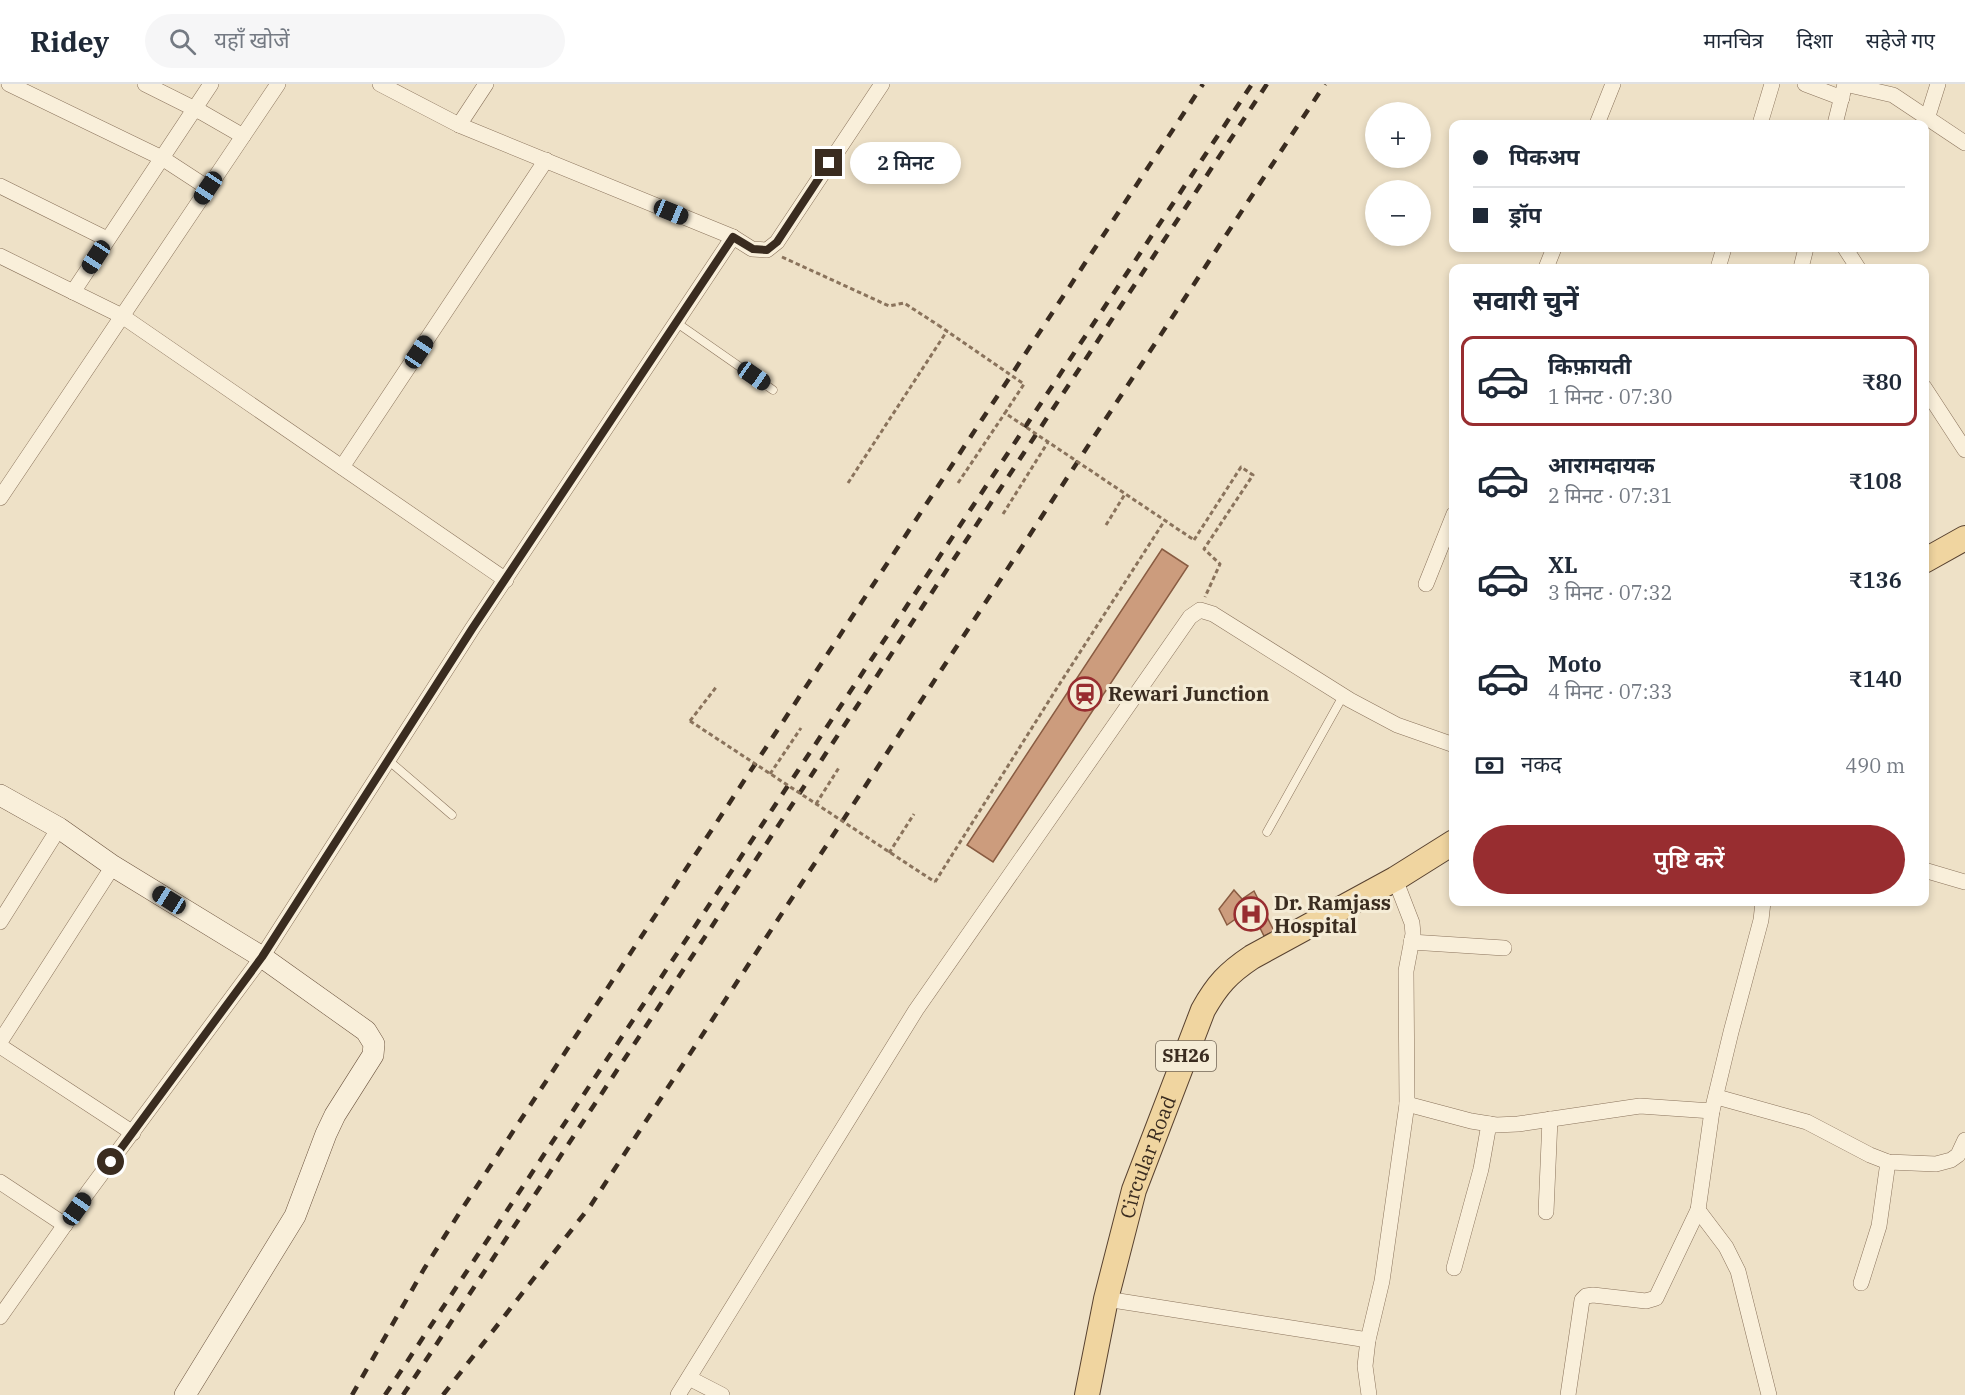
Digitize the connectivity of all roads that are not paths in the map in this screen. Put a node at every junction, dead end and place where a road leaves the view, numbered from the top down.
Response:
1 (9, 84) edge
2 (145, 84) edge
3 (211, 84) edge
4 (278, 84) edge
5 (380, 84) edge
6 (486, 84) edge
7 (882, 84) edge
8 (1613, 84) edge
9 (1772, 84) edge
10 (1805, 84) edge
11 (1938, 84) edge
12 (1844, 89) edge
13 (196, 109) junction
14 (1927, 119) joint
15 (1599, 120) edge
16 (1761, 120) edge
17 (1836, 120) edge
18 (1929, 120) edge
19 (459, 125) junction
20 (243, 136) junction
21 (1965, 143) edge
22 (162, 158) junction
23 (546, 160) junction
24 (0, 186) edge
25 (208, 188) junction
26 (733, 237) junction
27 (107, 239) junction
28 (0, 256) edge
29 (73, 292) junction
30 (122, 316) junction
31 (677, 322) junction
32 (773, 390) dead end
33 (1929, 395) edge
34 (1965, 450) edge
35 (342, 467) junction
36 (0, 498) edge
37 (1449, 526) edge
38 (1965, 538) edge
39 (1929, 558) edge
40 (506, 580) junction
41 (1426, 584) dead end
42 (1343, 696) junction
43 (1449, 743) edge
44 (388, 760) junction
45 (0, 795) edge
46 (452, 815) dead end
47 (59, 828) junction
48 (1267, 832) dead end
49 (1449, 845) edge
50 (113, 866) junction
51 (1929, 871) edge
52 (1395, 879) junction
53 (1965, 882) edge
54 (1763, 906) edge
55 (0, 922) edge
56 (1411, 942) junction
57 (1504, 948) dead end
58 (262, 957) junction
59 (0, 1044) edge
60 (1407, 1104) junction
61 (1715, 1104) junction
62 (1550, 1119) junction
63 (1489, 1124) junction
64 (133, 1133) junction
65 (1965, 1140) edge
66 (1888, 1162) junction
67 (0, 1182) edge
68 (1698, 1210) junction
69 (1546, 1212) dead end
70 (65, 1225) junction
71 (1454, 1268) dead end
72 (1861, 1283) dead end
73 (5, 1298) edge
74 (1106, 1299) junction
75 (0, 1317) edge
76 (1368, 1340) junction
77 (689, 1378) junction
78 (184, 1395) edge
79 (678, 1395) edge
80 (722, 1395) edge
81 (1087, 1395) edge
82 (1369, 1395) edge
83 (1568, 1395) edge
84 (1769, 1395) edge

1 - 22 street
2 - 13 street
3 - 13 street
4 - 20 street
5 - 19 street
6 - 19 street
7 - 26 street
8 - 15 street
9 - 16 street
10 - 12 street
11 - 14 street
12 - 14 street
12 - 17 street
13 - 20 street
13 - 22 street
18 - 21 street
19 - 23 street
20 - 25 street
22 - 25 street
22 - 27 street
23 - 26 street
23 - 35 street
24 - 27 street
25 - 30 street
26 - 31 street
27 - 29 street
28 - 29 street
29 - 30 street
30 - 35 street
30 - 36 street
31 - 32 lane
31 - 40 street
33 - 34 street
35 - 40 street
37 - 41 street
38 - 39 main road
40 - 44 street
42 - 43 street
42 - 48 lane
42 - 77 street
44 - 46 lane
44 - 58 street
45 - 47 street
47 - 50 street
47 - 55 street
49 - 52 main road, Circular Road / SH26
50 - 58 street
50 - 59 street
51 - 53 street
52 - 56 street
52 - 74 main road, Circular Road / SH26
54 - 61 street
56 - 57 street
56 - 60 street
58 - 64 street
58 - 78 street
59 - 64 street
60 - 63 street
60 - 76 street
61 - 62 street
61 - 66 street
61 - 68 street
62 - 63 street
62 - 69 street
63 - 71 street
64 - 70 street
65 - 66 street
66 - 72 street
67 - 70 street
68 - 83 street
68 - 84 street
70 - 73 street
73 - 75 street
74 - 76 street
74 - 81 main road, Circular Road / SH26
76 - 82 street
77 - 79 street
77 - 80 street

